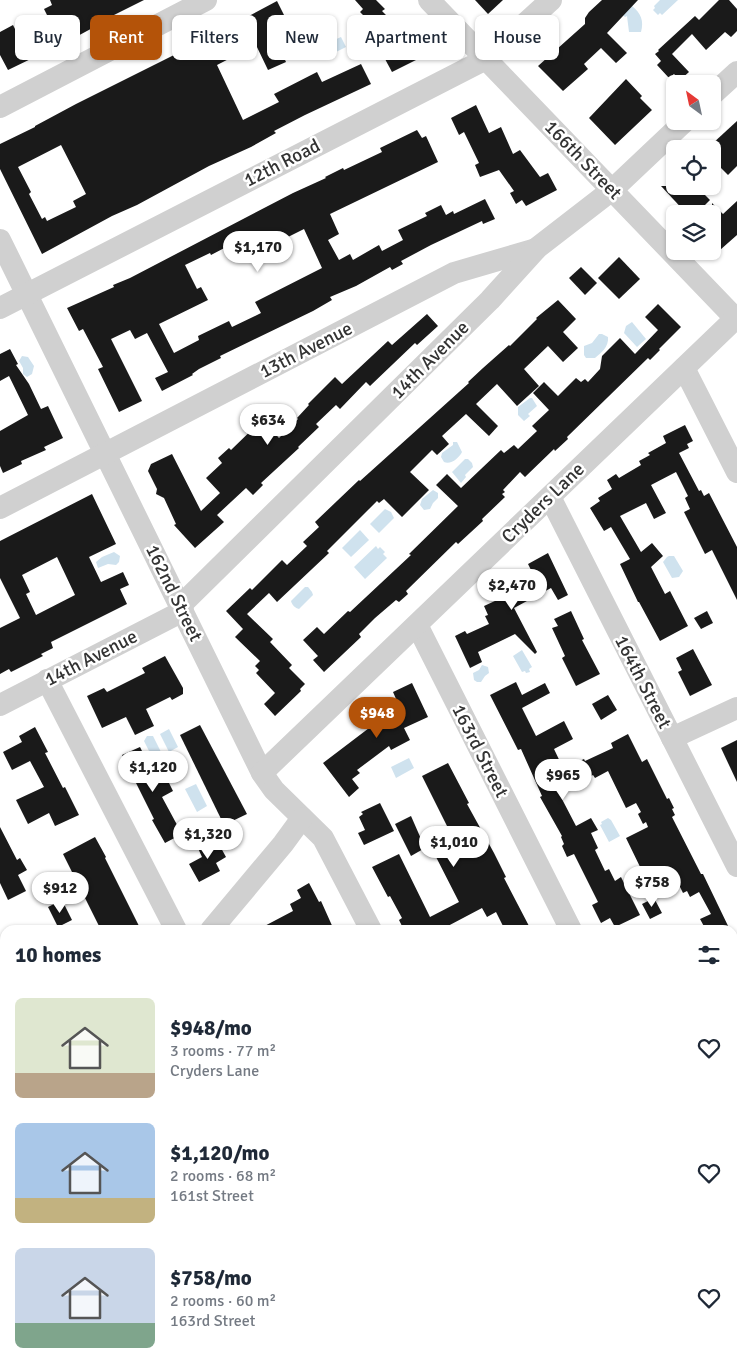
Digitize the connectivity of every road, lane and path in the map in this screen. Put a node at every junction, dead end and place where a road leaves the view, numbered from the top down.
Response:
1 (206, 0) edge
2 (430, 0) edge
3 (551, 0) edge
4 (534, 15) edge
5 (475, 47) edge
6 (484, 60) edge
7 (487, 60) edge
8 (737, 72) edge
9 (721, 87) edge
10 (0, 107) edge
11 (675, 130) edge
12 (612, 190) junction
13 (0, 240) edge
14 (537, 248) junction
15 (26, 294) junction
16 (0, 308) edge
17 (736, 318) edge
18 (684, 368) junction
19 (106, 454) junction
20 (737, 472) edge
21 (550, 497) junction
22 (0, 508) edge
23 (182, 609) junction
24 (417, 625) junction
25 (47, 680) junction
26 (0, 705) edge
27 (737, 708) edge
28 (672, 738) junction
29 (262, 773) junction
30 (302, 818) junction
31 (737, 866) edge
32 (173, 925) edge
33 (215, 925) edge
34 (368, 925) edge
35 (568, 925) edge

1 - 10 street
2 - 5 street, 166th Street
3 - 4 street, 12th Road
6 - 15 street, 12th Road
7 - 12 street, 166th Street
8 - 9 street
11 - 12 street, 14th Avenue
12 - 14 street, 14th Avenue
12 - 17 street, 166th Street
13 - 15 street, 162nd Street
14 - 19 street, 13th Avenue
14 - 23 street, 14th Avenue
15 - 16 street, 12th Road
15 - 19 street, 162nd Street
17 - 18 street, Cryders Lane
18 - 20 street
18 - 21 street, Cryders Lane
19 - 22 street, 13th Avenue
19 - 23 street, 162nd Street
21 - 24 street, Cryders Lane
21 - 28 street, 164th Street
23 - 25 street, 14th Avenue
23 - 29 street, 162nd Street
24 - 29 street, Cryders Lane
24 - 35 street, 163rd Street
25 - 26 street, 14th Avenue
25 - 32 street
27 - 28 street
28 - 31 street, 164th Street
29 - 30 street, 162nd Street
30 - 33 street
30 - 34 street, 162nd Street

